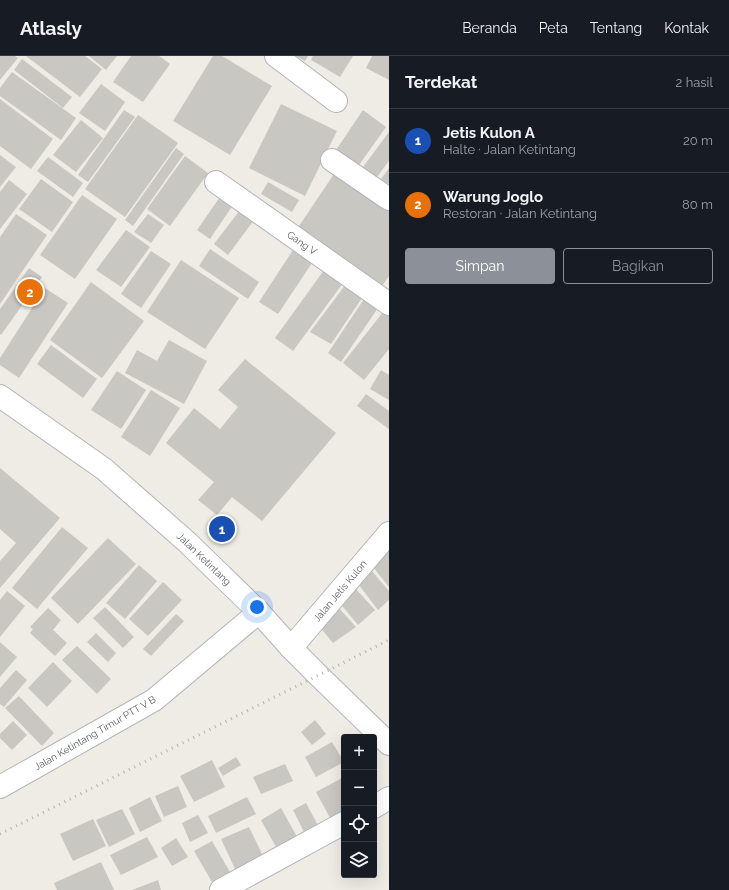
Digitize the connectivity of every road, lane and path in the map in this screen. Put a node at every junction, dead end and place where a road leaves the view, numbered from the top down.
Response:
1 (276, 56) edge
2 (336, 101) dead end
3 (332, 160) dead end
4 (216, 182) dead end
5 (389, 198) edge
6 (389, 304) edge
7 (0, 396) edge
8 (389, 533) edge
9 (259, 612) junction
10 (291, 648) junction
11 (389, 744) edge
12 (3, 782) edge
13 (389, 798) edge
14 (377, 804) edge
15 (341, 825) edge
16 (221, 890) edge

1 - 2 street
3 - 5 street
4 - 6 street, Gang V
7 - 9 street, Jalan Ketintang
8 - 10 street, Jalan Jetis Kulon
9 - 10 street, Jalan Ketintang
9 - 12 street, Jalan Ketintang Timur PTT V B
10 - 11 street, Jalan Ketintang
13 - 14 street
15 - 16 street

